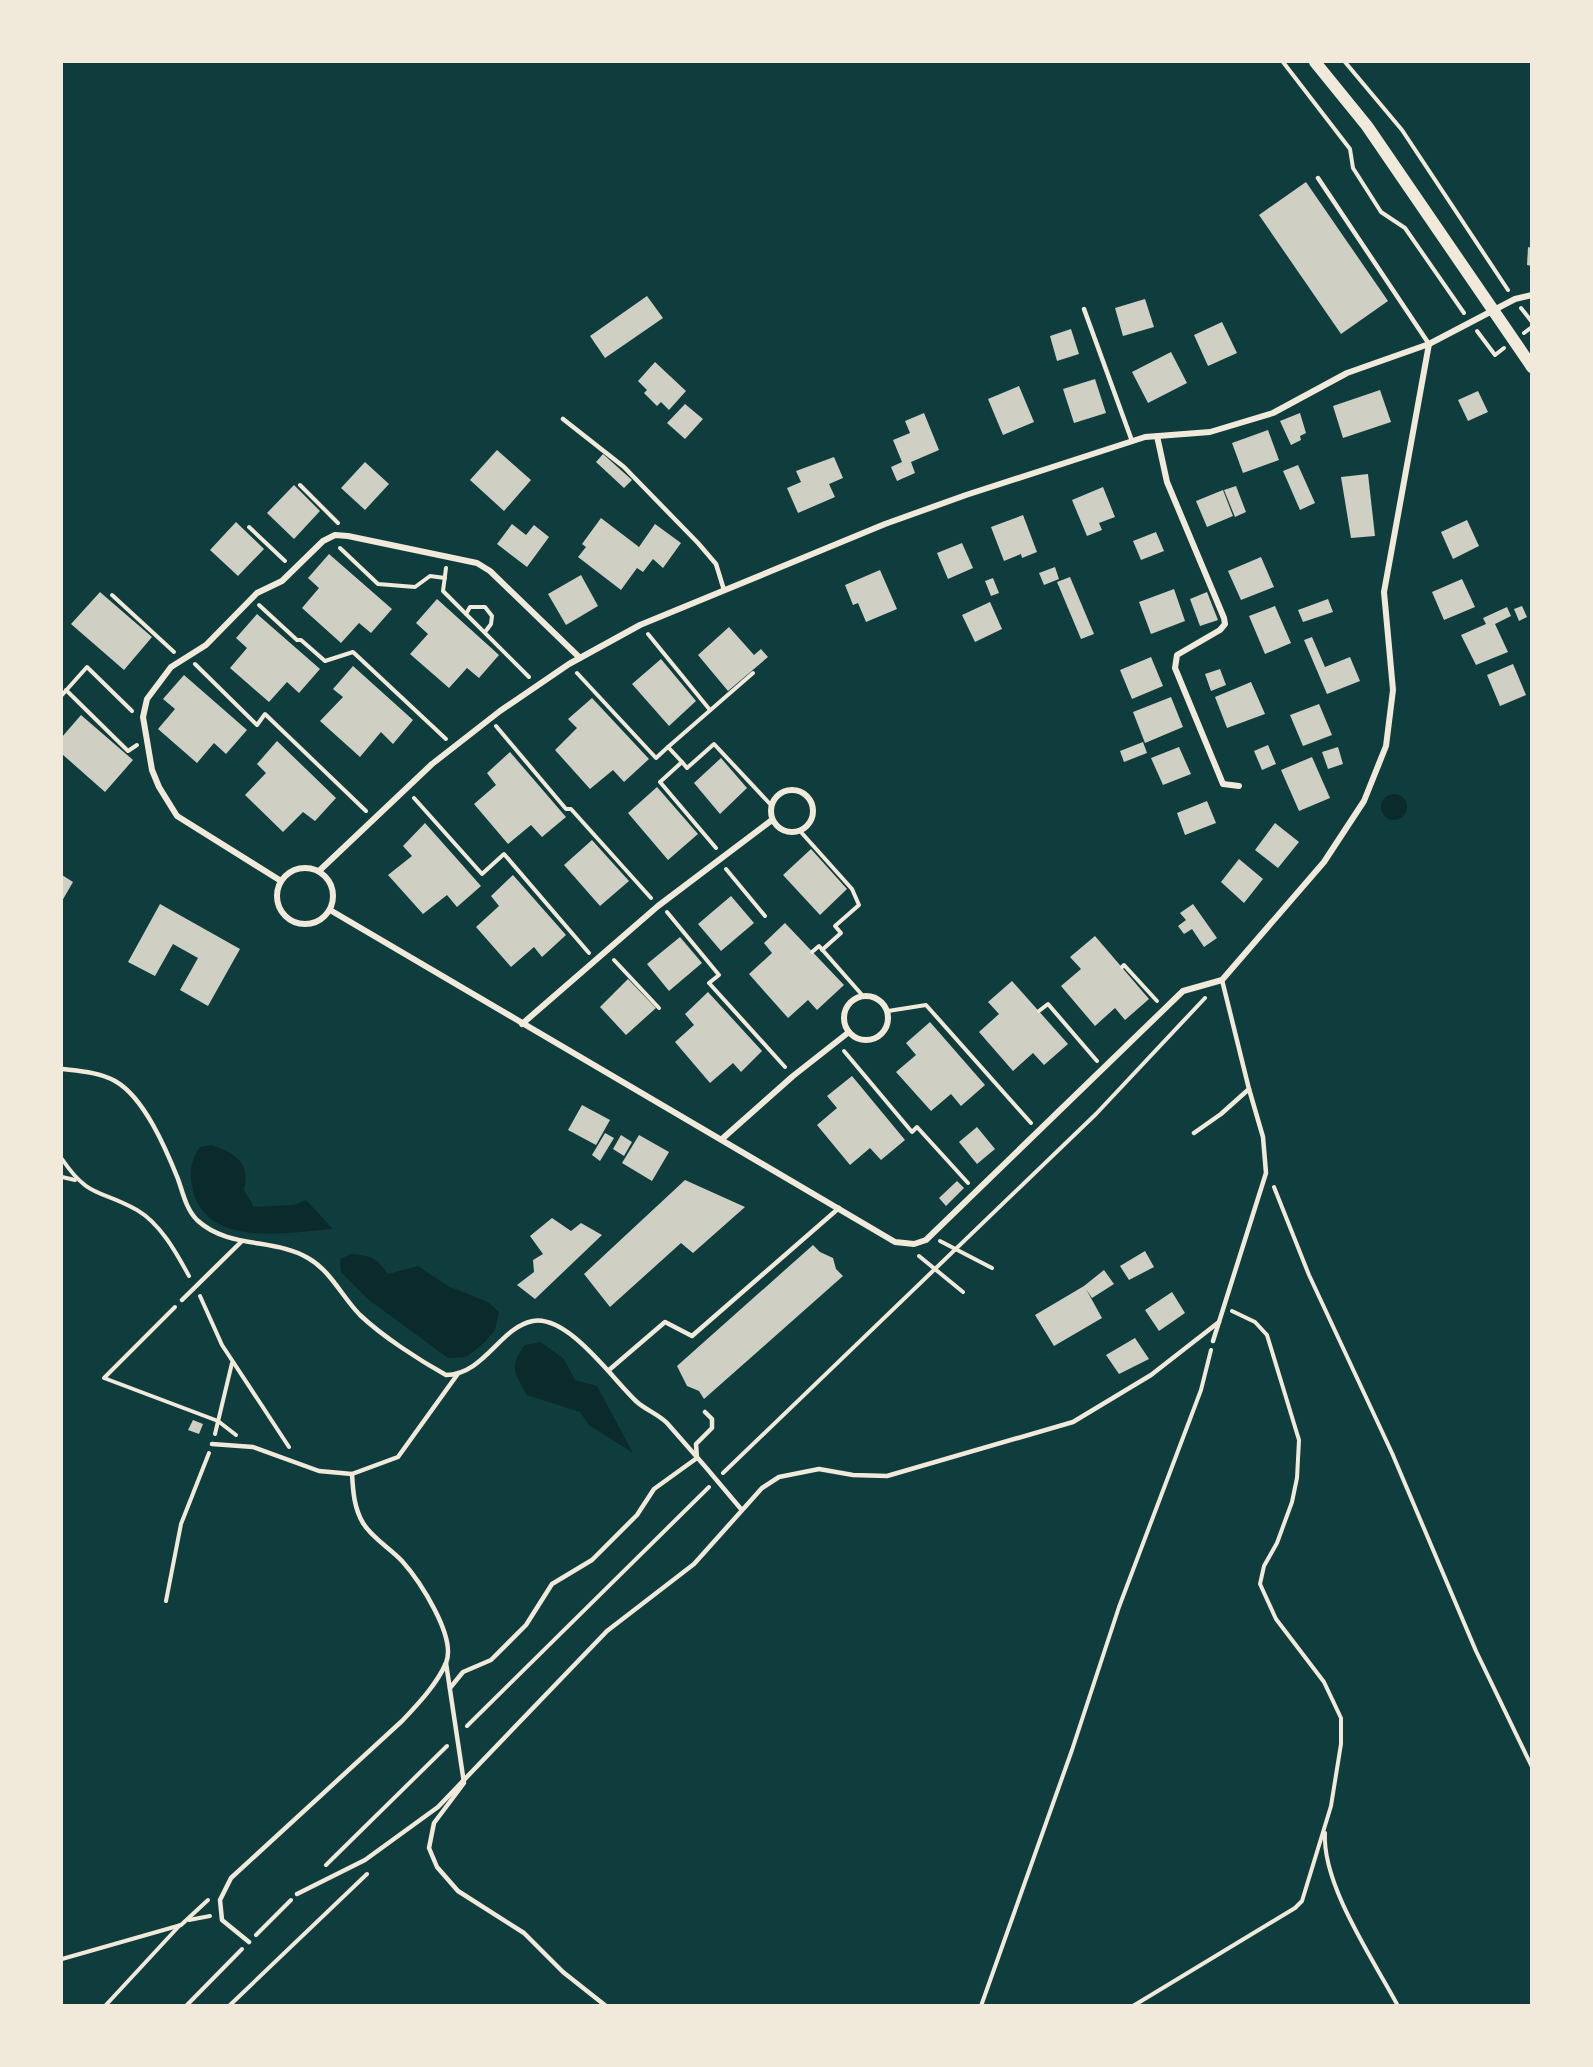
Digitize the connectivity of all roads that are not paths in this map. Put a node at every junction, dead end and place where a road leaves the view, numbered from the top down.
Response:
1 (1315, 62) edge
2 (1318, 178) dead end
3 (1532, 295) edge
4 (1084, 309) dead end
5 (1492, 310) junction
6 (1430, 344) junction
7 (1532, 367) edge
8 (563, 419) dead end
9 (1157, 436) junction
10 (1132, 441) junction
11 (724, 590) junction
12 (580, 658) junction
13 (1239, 786) dead end
14 (772, 820) junction
15 (319, 871) junction
16 (281, 881) junction
17 (330, 910) junction
18 (1222, 980) junction
19 (522, 1024) junction
20 (849, 1032) junction
21 (62, 1069) edge
22 (1249, 1089) junction
23 (1194, 1133) dead end
24 (722, 1139) junction
25 (839, 1208) junction
26 (241, 1242) junction
27 (182, 1300) road end
28 (1219, 1322) junction
29 (1213, 1341) road end
30 (609, 1370) junction
31 (458, 1375) junction
32 (705, 1412) dead end
33 (212, 1444) road end
34 (697, 1458) junction
35 (352, 1474) junction
36 (741, 1509) junction
37 (446, 1663) junction
38 (450, 1688) junction
39 (464, 1783) junction
40 (297, 1894) road end
41 (249, 1942) road end
42 (606, 2006) edge

1 - 5 main road
2 - 6 lane
3 - 5 street
4 - 10 lane
5 - 6 street
5 - 7 main road
6 - 9 street
6 - 18 street
8 - 11 lane
9 - 10 street
9 - 13 street
10 - 11 street
11 - 12 street
12 - 15 street
12 - 16 street
14 - 14 street
14 - 19 street
15 - 16 street
15 - 17 street
16 - 17 street
17 - 19 street
18 - 22 lane
18 - 25 street
19 - 24 street
20 - 20 street
20 - 24 street
21 - 26 lane
22 - 23 lane
22 - 28 lane
24 - 25 street
25 - 30 lane
26 - 27 lane
26 - 31 lane
28 - 29 lane
28 - 36 lane
30 - 31 lane
30 - 34 lane
31 - 35 lane
32 - 34 lane
33 - 35 lane
34 - 36 lane
34 - 38 lane
35 - 37 lane
36 - 39 lane
37 - 38 lane
37 - 41 lane
38 - 39 lane
39 - 40 lane
39 - 42 lane

